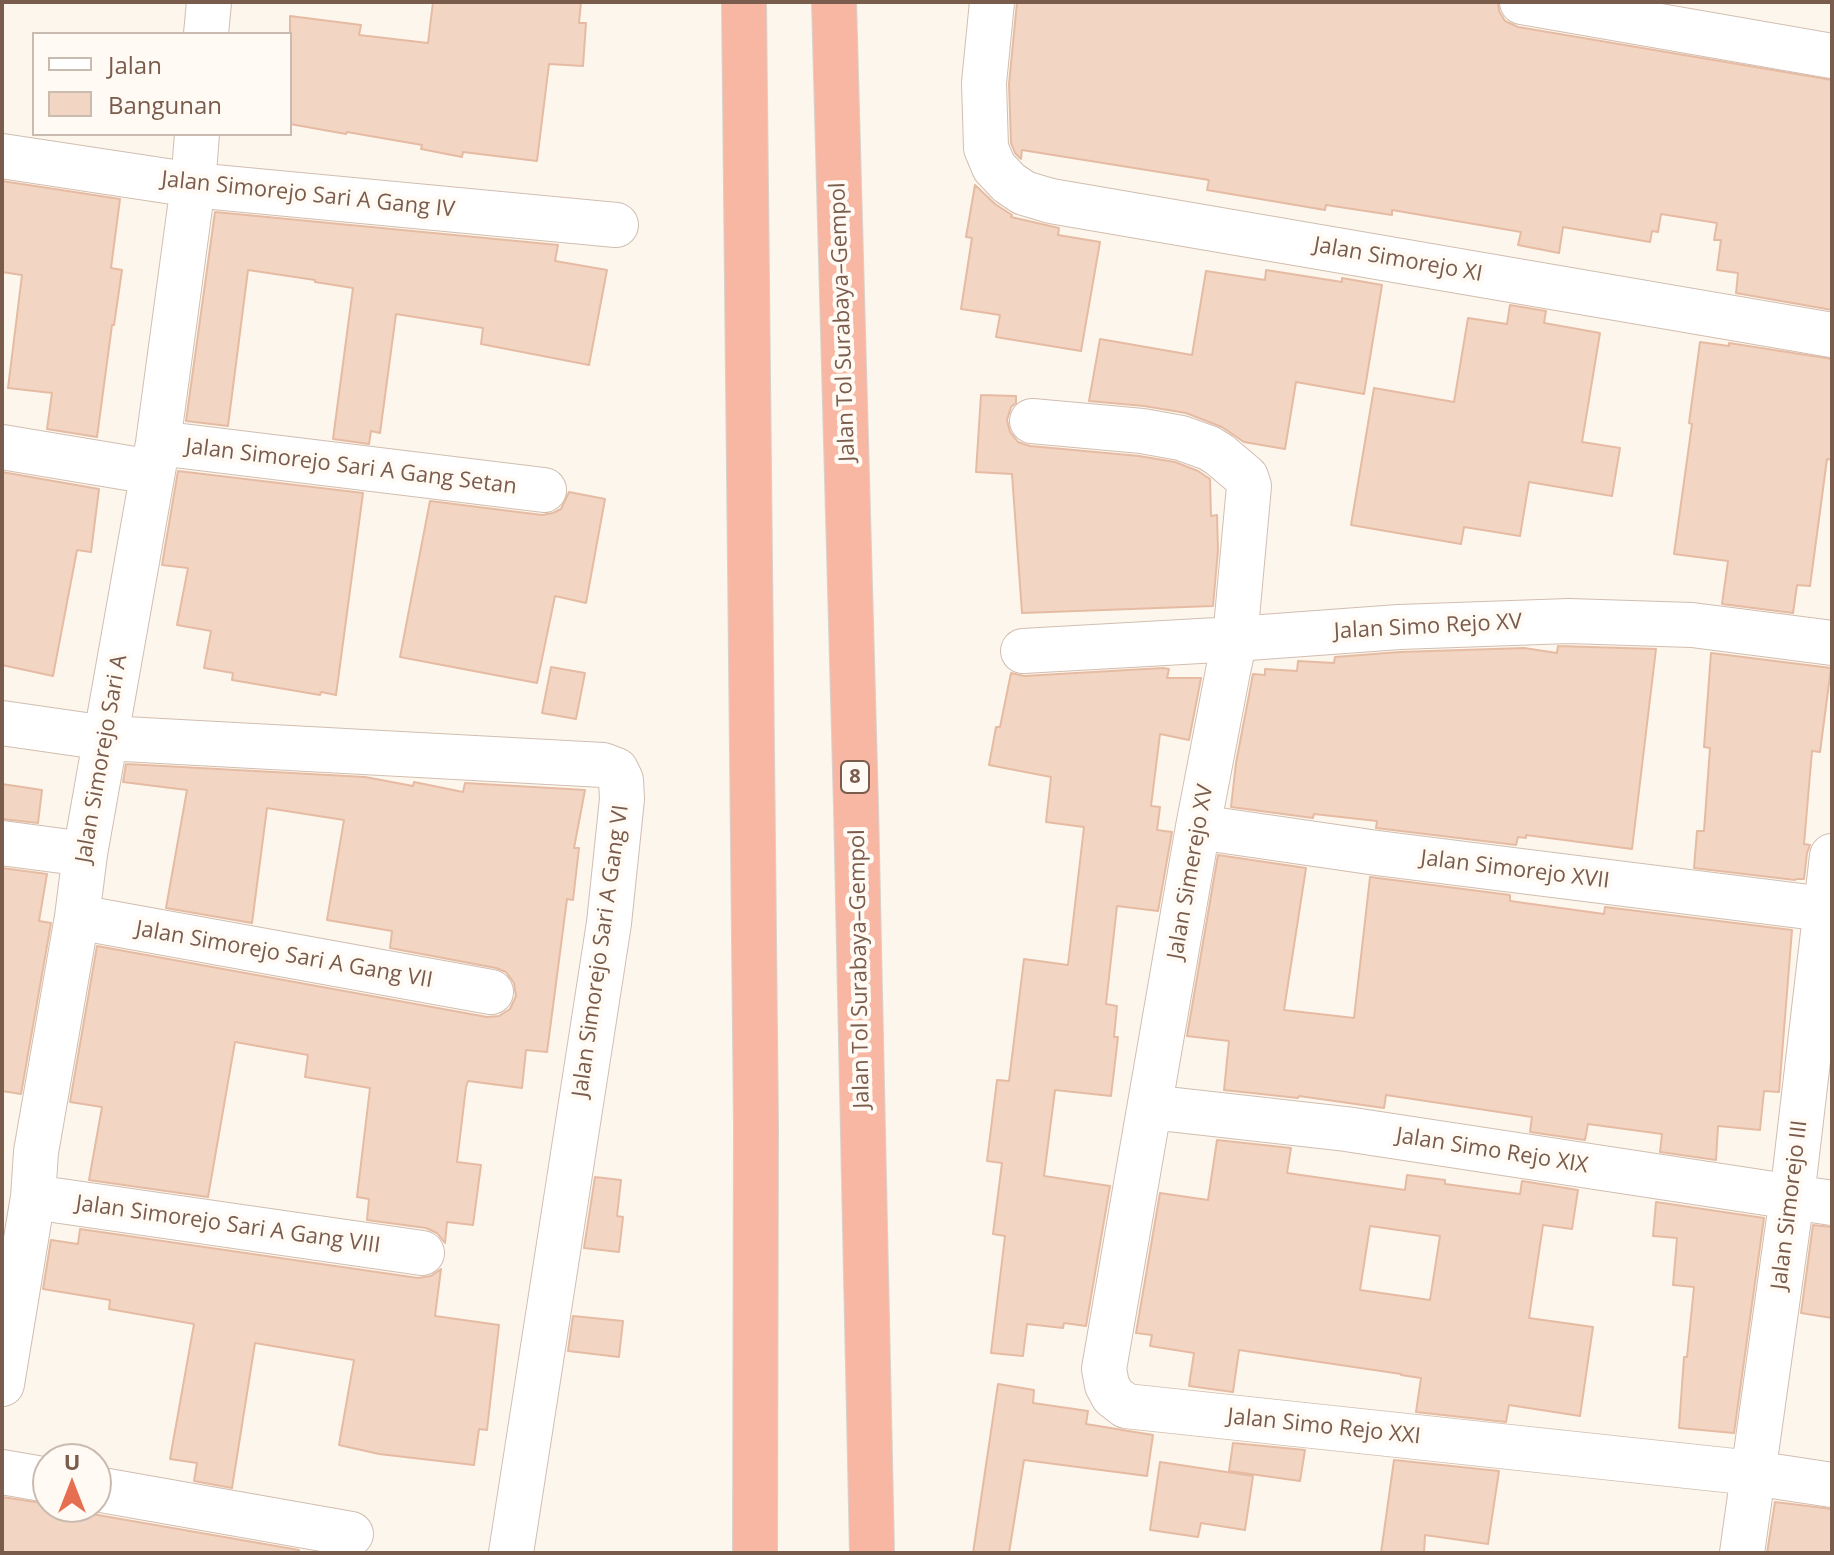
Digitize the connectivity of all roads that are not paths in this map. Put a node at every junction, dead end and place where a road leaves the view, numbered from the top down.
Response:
1 (209, 2) edge
2 (744, 2) edge
3 (834, 2) edge
4 (992, 2) edge
5 (1522, 2) edge
6 (206, 32) edge
7 (1832, 56) edge
8 (197, 136) edge
9 (2, 156) edge
10 (193, 185) junction
11 (616, 225) dead end
12 (1832, 335) edge
13 (1032, 421) dead end
14 (2, 447) edge
15 (155, 458) junction
16 (544, 490) dead end
17 (1235, 639) junction
18 (1832, 643) edge
19 (1023, 651) dead end
20 (2, 723) edge
21 (106, 738) junction
22 (1198, 827) junction
23 (2, 843) edge
24 (85, 854) junction
25 (1832, 856) edge
26 (1829, 910) edge
27 (77, 917) junction
28 (491, 992) dead end
29 (1150, 1107) junction
30 (19, 1149) edge
31 (33, 1197) junction
32 (1812, 1200) edge
33 (422, 1253) dead end
34 (2, 1384) edge
35 (2, 1472) edge
36 (1753, 1473) junction
37 (32, 1477) edge
38 (1832, 1485) edge
39 (112, 1492) edge
40 (351, 1534) dead end
41 (511, 1553) edge
42 (755, 1553) edge
43 (872, 1553) edge
44 (1742, 1553) edge

1 - 6 street
2 - 42 highway
3 - 43 highway, Jalan Tol Surabaya–Gempol / 8
4 - 12 street, Jalan Simorejo XI
5 - 7 street
8 - 10 street, Jalan Simorejo Sari A
9 - 10 street, Jalan Simorejo Sari A Gang IV
10 - 11 street, Jalan Simorejo Sari A Gang IV
10 - 15 street, Jalan Simorejo Sari A
13 - 17 street, Jalan Simerejo XV
14 - 15 street, Jalan Simorejo Sari A Gang Setan
15 - 16 street, Jalan Simorejo Sari A Gang Setan
15 - 21 street, Jalan Simorejo Sari A
17 - 18 street, Jalan Simo Rejo XV
17 - 19 street, Jalan Simo Rejo XV
17 - 22 street, Jalan Simerejo XV
20 - 21 street, Jalan Simorejo Sari A Gang VI
21 - 24 street, Jalan Simorejo Sari A
21 - 41 street, Jalan Simorejo Sari A Gang VI
22 - 26 street, Jalan Simorejo XVII
22 - 29 street, Jalan Simerejo XV
23 - 24 street
24 - 27 street, Jalan Simorejo Sari A
25 - 26 street, Jalan Simorejo III
26 - 32 street, Jalan Simorejo III
27 - 28 street, Jalan Simorejo Sari A Gang VII
27 - 30 street, Jalan Simorejo Sari A
29 - 32 street, Jalan Simo Rejo XIX
29 - 36 street, Jalan Simo Rejo XXI
30 - 31 street, Jalan Simorejo Sari A
31 - 33 street, Jalan Simorejo Sari A Gang VIII
31 - 34 street, Jalan Simorejo Sari A
32 - 36 street, Jalan Simorejo III
35 - 37 street
36 - 38 street, Jalan Simo Rejo XXI
36 - 44 street, Jalan Simorejo III
39 - 40 street

